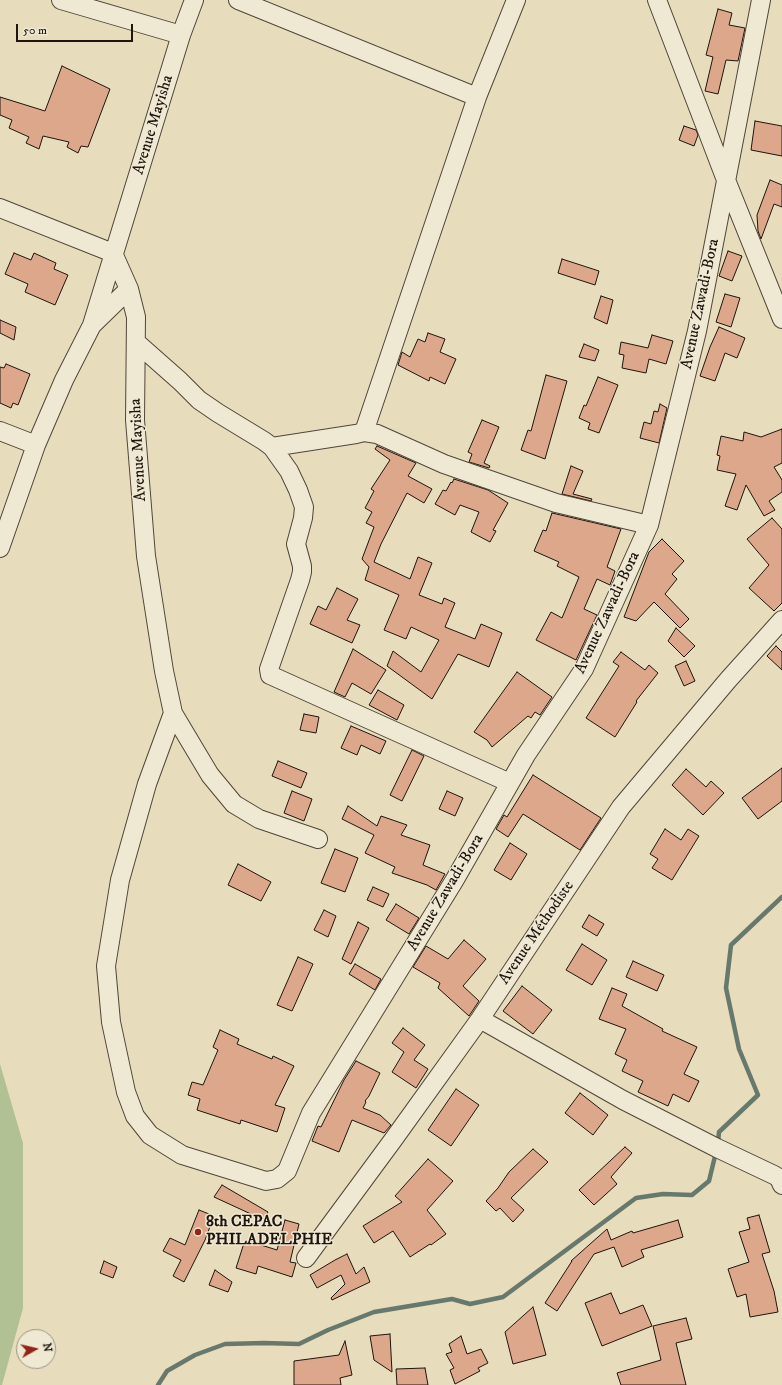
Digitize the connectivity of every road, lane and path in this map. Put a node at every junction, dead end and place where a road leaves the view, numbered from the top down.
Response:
1 (61, 0) edge
2 (194, 0) edge
3 (238, 0) edge
4 (516, 0) edge
5 (657, 0) edge
6 (761, 0) edge
7 (181, 35) junction
8 (477, 97) junction
9 (726, 180) junction
10 (0, 208) edge
11 (114, 253) junction
12 (129, 289) junction
13 (780, 308) edge
14 (92, 325) junction
15 (137, 343) junction
16 (0, 431) edge
17 (364, 432) junction
18 (36, 445) junction
19 (272, 447) junction
20 (649, 524) junction
21 (0, 548) edge
22 (782, 620) edge
23 (173, 713) junction
24 (510, 783) junction
25 (318, 840) dead end
26 (480, 1019) junction
27 (782, 1185) edge
28 (306, 1258) dead end

1 - 7 street
2 - 7 street, Avenue Mayisha
3 - 8 street
4 - 8 street
5 - 9 street
6 - 9 street, Avenue Zawadi-Bora
7 - 11 street, Avenue Mayisha
8 - 17 street
9 - 13 street
9 - 20 street, Avenue Zawadi-Bora
10 - 11 street
11 - 12 street, Avenue Mayisha
11 - 14 street
12 - 14 street
12 - 15 street, Avenue Mayisha
14 - 18 street
15 - 19 street
15 - 23 street, Avenue Mayisha
16 - 18 street
17 - 19 street
17 - 20 street
18 - 21 street
19 - 24 street
20 - 24 street, Avenue Zawadi-Bora
22 - 26 street, Avenue Méthodiste
23 - 24 street, Avenue Zawadi-Bora
23 - 25 street, Avenue Mayisha
26 - 27 street
26 - 28 street, Avenue Méthodiste

